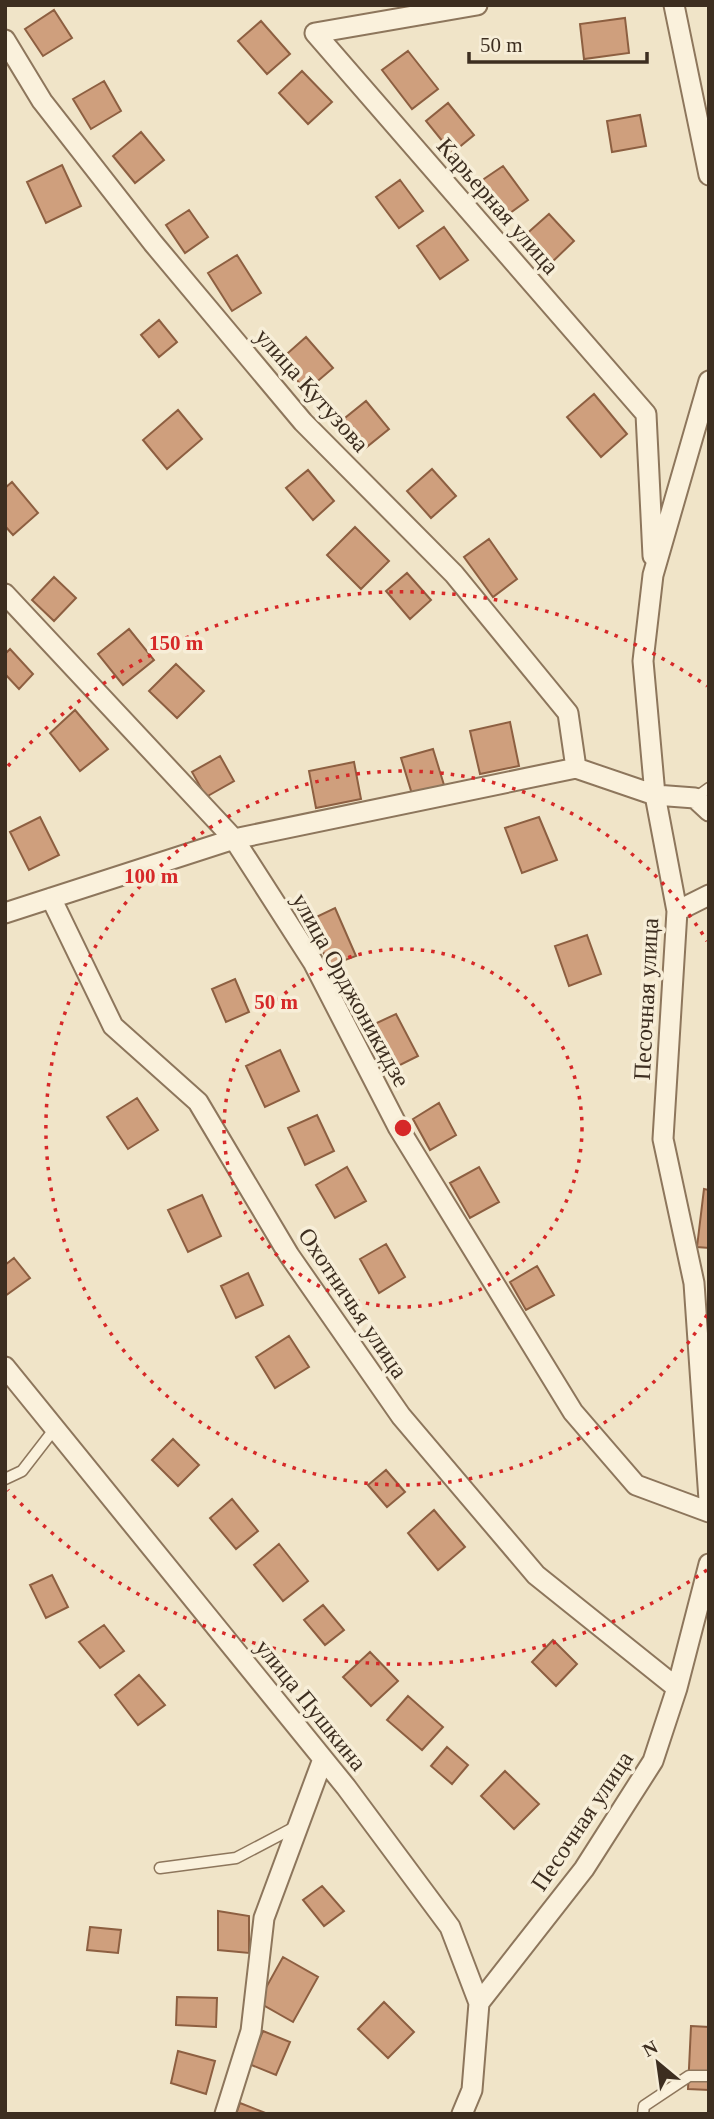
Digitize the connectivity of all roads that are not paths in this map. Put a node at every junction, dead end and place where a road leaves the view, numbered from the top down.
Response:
1 (477, 5) edge
2 (674, 5) edge
3 (5, 40) edge
4 (709, 175) edge
5 (709, 381) edge
6 (653, 575) junction
7 (5, 594) edge
8 (576, 768) junction
9 (655, 796) junction
10 (704, 799) edge
11 (234, 839) junction
12 (709, 895) edge
13 (51, 898) junction
14 (677, 911) junction
15 (5, 913) edge
16 (701, 1284) edge
17 (5, 1367) edge
18 (57, 1427) junction
19 (5, 1479) edge
20 (709, 1490) edge
21 (709, 1500) edge
22 (709, 1512) edge
23 (709, 1564) edge
24 (677, 1688) junction
25 (323, 1759) junction
26 (298, 1825) junction
27 (160, 1868) dead end
28 (479, 2003) junction
29 (709, 2076) edge
30 (225, 2114) edge
31 (462, 2114) edge
32 (643, 2114) edge

1 - 6 street, Карьерная улица
2 - 4 street
3 - 8 street, улица Кутузова
5 - 6 street, Песочная улица
6 - 9 street, Песочная улица
7 - 11 street, улица Орджоникидзе
8 - 9 street
8 - 11 street
9 - 10 street
9 - 14 street, Песочная улица
11 - 13 street
11 - 22 street, улица Орджоникидзе
12 - 14 street
13 - 15 street
13 - 24 street, Охотничья улица
14 - 16 street, Песочная улица
16 - 20 street, Песочная улица
17 - 18 street, улица Пушкина
18 - 19 lane
18 - 25 street, улица Пушкина
20 - 21 street, Песочная улица
23 - 24 street, Песочная улица
24 - 28 street, Песочная улица
25 - 26 street
25 - 28 street, улица Пушкина
26 - 27 lane
26 - 30 street
28 - 31 street, улица Пушкина
29 - 32 lane

